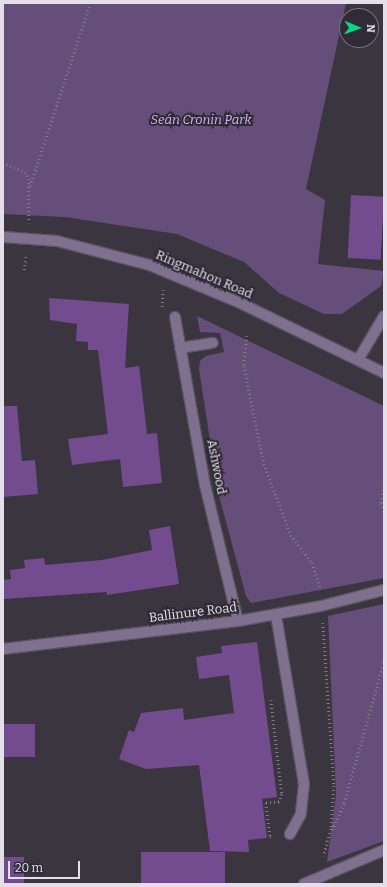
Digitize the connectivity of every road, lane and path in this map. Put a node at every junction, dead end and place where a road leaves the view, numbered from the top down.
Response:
1 (90, 3) edge
2 (3, 163) edge
3 (30, 186) junction
4 (3, 237) edge
5 (28, 237) junction
6 (24, 270) dead end
7 (384, 316) edge
8 (175, 317) dead end
9 (247, 336) dead end
10 (213, 343) dead end
11 (180, 348) junction
12 (358, 360) junction
13 (384, 373) edge
14 (384, 486) edge
15 (384, 511) edge
16 (384, 590) edge
17 (322, 592) dead end
18 (321, 606) junction
19 (276, 615) junction
20 (238, 621) junction
21 (3, 649) edge
22 (384, 661) edge
23 (270, 694) dead end
24 (290, 834) joint
25 (329, 834) junction
26 (384, 850) edge
27 (325, 874) junction
28 (304, 884) edge

1 - 3 path
2 - 3 path
3 - 5 path
4 - 5 street, Ringmahon Road
5 - 6 path
5 - 12 street, Ringmahon Road
7 - 12 street
8 - 11 street, Ashwood
9 - 17 path
10 - 11 street
11 - 20 street, Ashwood
12 - 13 street, Ringmahon Road
14 - 15 path
16 - 18 street, Ballinure Road
18 - 19 street, Ballinure Road
18 - 25 path
19 - 20 street, Ballinure Road
19 - 24 street
20 - 21 street, Ballinure Road
22 - 25 path
23 - 24 path
25 - 27 path
26 - 27 street
27 - 28 street

